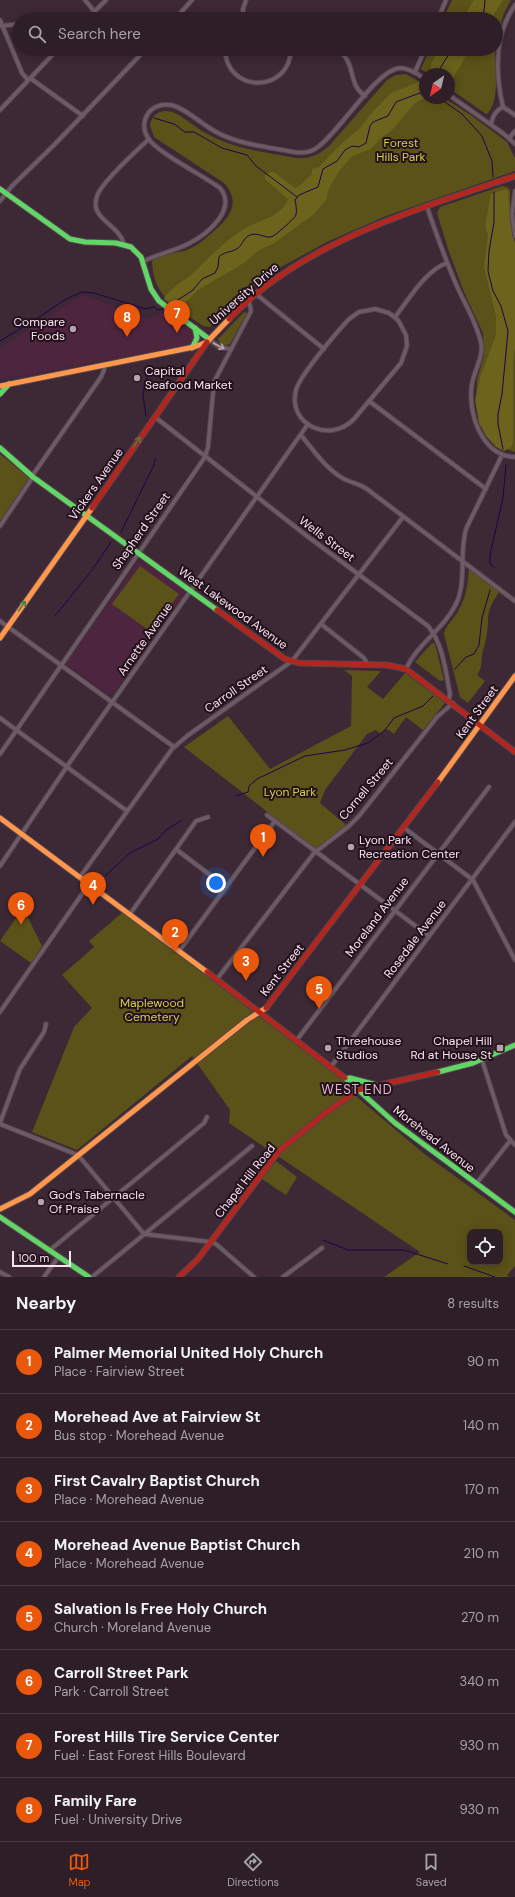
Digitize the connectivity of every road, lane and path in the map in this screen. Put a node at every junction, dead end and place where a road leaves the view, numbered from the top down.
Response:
1 (85, 0) edge
2 (106, 0) edge
3 (192, 0) edge
4 (246, 0) edge
5 (446, 0) edge
6 (515, 5) edge
7 (94, 11) joint
8 (181, 12) edge
9 (243, 12) edge
10 (441, 12) edge
11 (0, 20) edge
12 (12, 25) edge
13 (1, 26) edge
14 (503, 27) edge
15 (12, 51) edge
16 (14, 56) edge
17 (51, 56) edge
18 (139, 56) edge
19 (226, 56) edge
20 (290, 56) edge
21 (344, 56) edge
22 (422, 56) edge
23 (498, 56) edge
24 (415, 72) junction
25 (419, 75) edge
26 (29, 79) junction
27 (365, 96) junction
28 (455, 99) edge
29 (503, 107) junction
30 (0, 110) edge
31 (83, 116) junction
32 (515, 116) edge
33 (491, 124) junction
34 (515, 131) edge
35 (509, 138) junction
36 (149, 139) junction
37 (515, 144) edge
38 (515, 176) edge
39 (0, 189) edge
40 (515, 191) edge
41 (6, 193) junction
42 (0, 201) edge
43 (427, 207) junction
44 (514, 219) edge
45 (515, 236) edge
46 (124, 244) junction
47 (144, 261) junction
48 (447, 263) junction
49 (256, 294) junction
50 (249, 301) junction
51 (396, 317) junction
52 (195, 328) junction
53 (208, 340) junction
54 (192, 348) junction
55 (230, 348) junction
56 (324, 349) junction
57 (104, 366) junction
58 (9, 384) junction
59 (0, 386) edge
60 (0, 394) edge
61 (369, 401) junction
62 (155, 417) junction
63 (308, 424) junction
64 (301, 435) junction
65 (0, 448) edge
66 (502, 455) junction
67 (205, 457) junction
68 (515, 457) edge
69 (33, 477) junction
70 (486, 489) junction
71 (256, 496) junction
72 (86, 515) junction
73 (403, 517) junction
74 (0, 526) edge
75 (139, 553) junction
76 (462, 561) junction
77 (358, 574) junction
78 (191, 591) junction
79 (515, 601) edge
80 (0, 621) edge
81 (321, 624) junction
82 (8, 627) junction
83 (434, 633) junction
84 (0, 638) edge
85 (292, 661) junction
86 (61, 664) junction
87 (368, 665) junction
88 (406, 669) junction
89 (515, 676) edge
90 (451, 701) junction
91 (113, 702) junction
92 (0, 718) edge
93 (480, 725) junction
94 (16, 730) junction
95 (174, 747) junction
96 (515, 752) edge
97 (0, 754) edge
98 (66, 767) junction
99 (489, 787) dead end
100 (127, 811) junction
101 (267, 815) dead end
102 (208, 817) dead end
103 (0, 818) edge
104 (275, 821) junction
105 (515, 822) edge
106 (403, 827) junction
107 (22, 834) junction
108 (177, 850) junction
109 (316, 852) junction
110 (438, 854) junction
111 (0, 866) edge
112 (80, 877) junction
113 (472, 880) junction
114 (89, 884) junction
115 (360, 885) junction
116 (226, 887) junction
117 (395, 910) junction
118 (130, 914) junction
119 (429, 936) junction
120 (178, 951) junction
121 (515, 960) edge
122 (216, 979) junction
123 (1, 1007) edge
124 (0, 1012) edge
125 (261, 1013) junction
126 (46, 1024) dead end
127 (296, 1041) junction
128 (515, 1044) edge
129 (482, 1060) junction
130 (330, 1068) junction
131 (346, 1079) junction
132 (380, 1085) junction
133 (358, 1090) junction
134 (207, 1117) dead end
135 (0, 1123) edge
136 (510, 1141) junction
137 (515, 1145) edge
138 (252, 1146) dead end
139 (78, 1155) junction
140 (476, 1184) junction
141 (114, 1197) junction
142 (0, 1209) edge
143 (515, 1212) edge
144 (0, 1217) edge
145 (144, 1234) junction
146 (211, 1242) junction
147 (322, 1248) dead end
148 (50, 1250) junction
149 (59, 1256) junction
150 (0, 1272) edge
151 (9, 1277) edge
152 (44, 1277) edge
153 (90, 1277) edge
154 (180, 1277) edge
155 (254, 1277) edge
156 (283, 1277) edge

1 - 7 street
2 - 7 street
3 - 8 street
4 - 9 street
5 - 10 street
6 - 14 street
11 - 13 street
12 - 13 street
13 - 15 street
16 - 26 street
17 - 26 street
18 - 31 street
19 - 20 street
21 - 27 street
22 - 24 street
23 - 29 street
24 - 25 street
24 - 27 street
26 - 30 street
26 - 31 street
27 - 36 street
28 - 33 street
29 - 32 street
29 - 33 street
31 - 41 street
33 - 35 street
34 - 35 street
35 - 37 street
36 - 46 street
36 - 47 street
38 - 43 street, University Drive
39 - 41 street
40 - 44 street
41 - 42 street
41 - 46 street
43 - 48 street
43 - 49 street, University Drive
44 - 45 street
46 - 47 street
47 - 52 street
48 - 51 street
48 - 66 street
49 - 50 street, University Drive
49 - 56 street
50 - 53 street, University Drive
50 - 55 street, Shepherd Street
51 - 56 street
51 - 61 street
52 - 53 street
52 - 54 street
53 - 54 street, University Drive
53 -> 55 street
53 - 62 street, Vickers Avenue
54 - 57 street, University Drive
55 - 67 street, Shepherd Street
56 - 63 street
57 - 58 street, University Drive
57 - 69 street
58 - 59 street, University Drive
58 - 60 street
61 - 63 street
61 - 70 street
62 - 67 street, Wells Street
72 -> 62 street, Vickers Avenue
63 - 64 street, Arnette Avenue
64 - 71 street, Arnette Avenue
64 - 73 street
65 - 69 street, West Lakewood Avenue
66 - 68 street
66 - 70 street
67 - 71 street, Wells Street
67 - 75 street, Shepherd Street
69 - 72 street, West Lakewood Avenue
69 - 74 street
70 - 76 street
71 - 77 street, Wells Street
71 - 78 street, Arnette Avenue
72 - 75 street, West Lakewood Avenue
82 -> 72 street, Vickers Avenue
73 - 76 street
73 - 77 street, Carroll Street
75 - 78 street, West Lakewood Avenue
75 - 86 street, Shepherd Street
76 - 79 street
76 - 83 street
77 - 81 street, Carroll Street
77 - 83 street, Wells Street
78 - 85 street, West Lakewood Avenue
78 - 91 street, Arnette Avenue
80 - 82 street
81 - 85 street, Carroll Street
81 - 87 street
82 - 84 street, Vickers Avenue
82 - 86 street
83 - 88 street
83 - 90 street, Wells Street
85 - 87 street, West Lakewood Avenue
85 - 95 street, Carroll Street
86 - 91 street
86 - 94 street, Shepherd Street
87 - 88 street, West Lakewood Avenue
88 - 90 street, West Lakewood Avenue
89 - 93 street, Kent Street
90 - 93 street, West Lakewood Avenue
90 - 109 street, Cornell Street
91 - 95 street
91 - 98 street, Arnette Avenue
92 - 94 street
93 - 96 street, West Lakewood Avenue
93 - 106 street, Kent Street
94 - 97 street, Shepherd Street
94 - 98 street
95 - 100 street, Carroll Street
98 - 100 street
98 - 107 street, Arnette Avenue
99 - 110 street, Moreland Avenue
100 - 112 street, Carroll Street
101 - 104 street
102 - 108 street
103 - 107 street, Morehead Avenue
104 - 109 street
104 - 116 street
105 - 113 street, Rosedale Avenue
106 - 110 street
106 - 115 street, Kent Street
107 - 111 street, Arnette Avenue
107 - 112 street, Morehead Avenue
108 - 116 street
108 - 118 street
109 - 115 street
109 - 122 street, Cornell Street
110 - 113 street
110 - 117 street, Moreland Avenue
112 - 114 street, Morehead Avenue
113 - 119 street, Rosedale Avenue
113 - 121 street
114 - 118 street, Morehead Avenue
114 - 123 street
115 - 117 street
115 - 125 street, Kent Street
116 - 120 street
117 - 119 street
117 - 127 street, Moreland Avenue
118 - 120 street, Morehead Avenue
119 - 130 street, Rosedale Avenue
120 - 122 street, Morehead Avenue
122 - 125 street, Morehead Avenue
123 - 124 street
125 - 127 street, Morehead Avenue
125 - 139 street, Kent Street
126 - 135 street
127 - 130 street, Morehead Avenue
128 - 129 street, Chapel Hill Road
129 - 132 street, Chapel Hill Road
129 - 136 street
130 - 131 street, Morehead Avenue
131 - 132 street
131 - 133 street, Morehead Avenue
132 - 133 street, Chapel Hill Road
133 - 140 street, Morehead Avenue
133 - 146 street, Chapel Hill Road
134 - 141 street
135 - 139 street
136 - 137 street
136 - 140 street
138 - 145 street
139 - 141 street
139 - 142 street, Kent Street
140 - 143 street, Morehead Avenue
141 - 145 street
141 - 148 street
144 - 148 street
145 - 146 street
145 - 153 street
146 - 154 street, Chapel Hill Road
146 - 155 street
147 - 156 street
148 - 149 street
149 - 152 street
149 - 153 street
150 - 151 street

